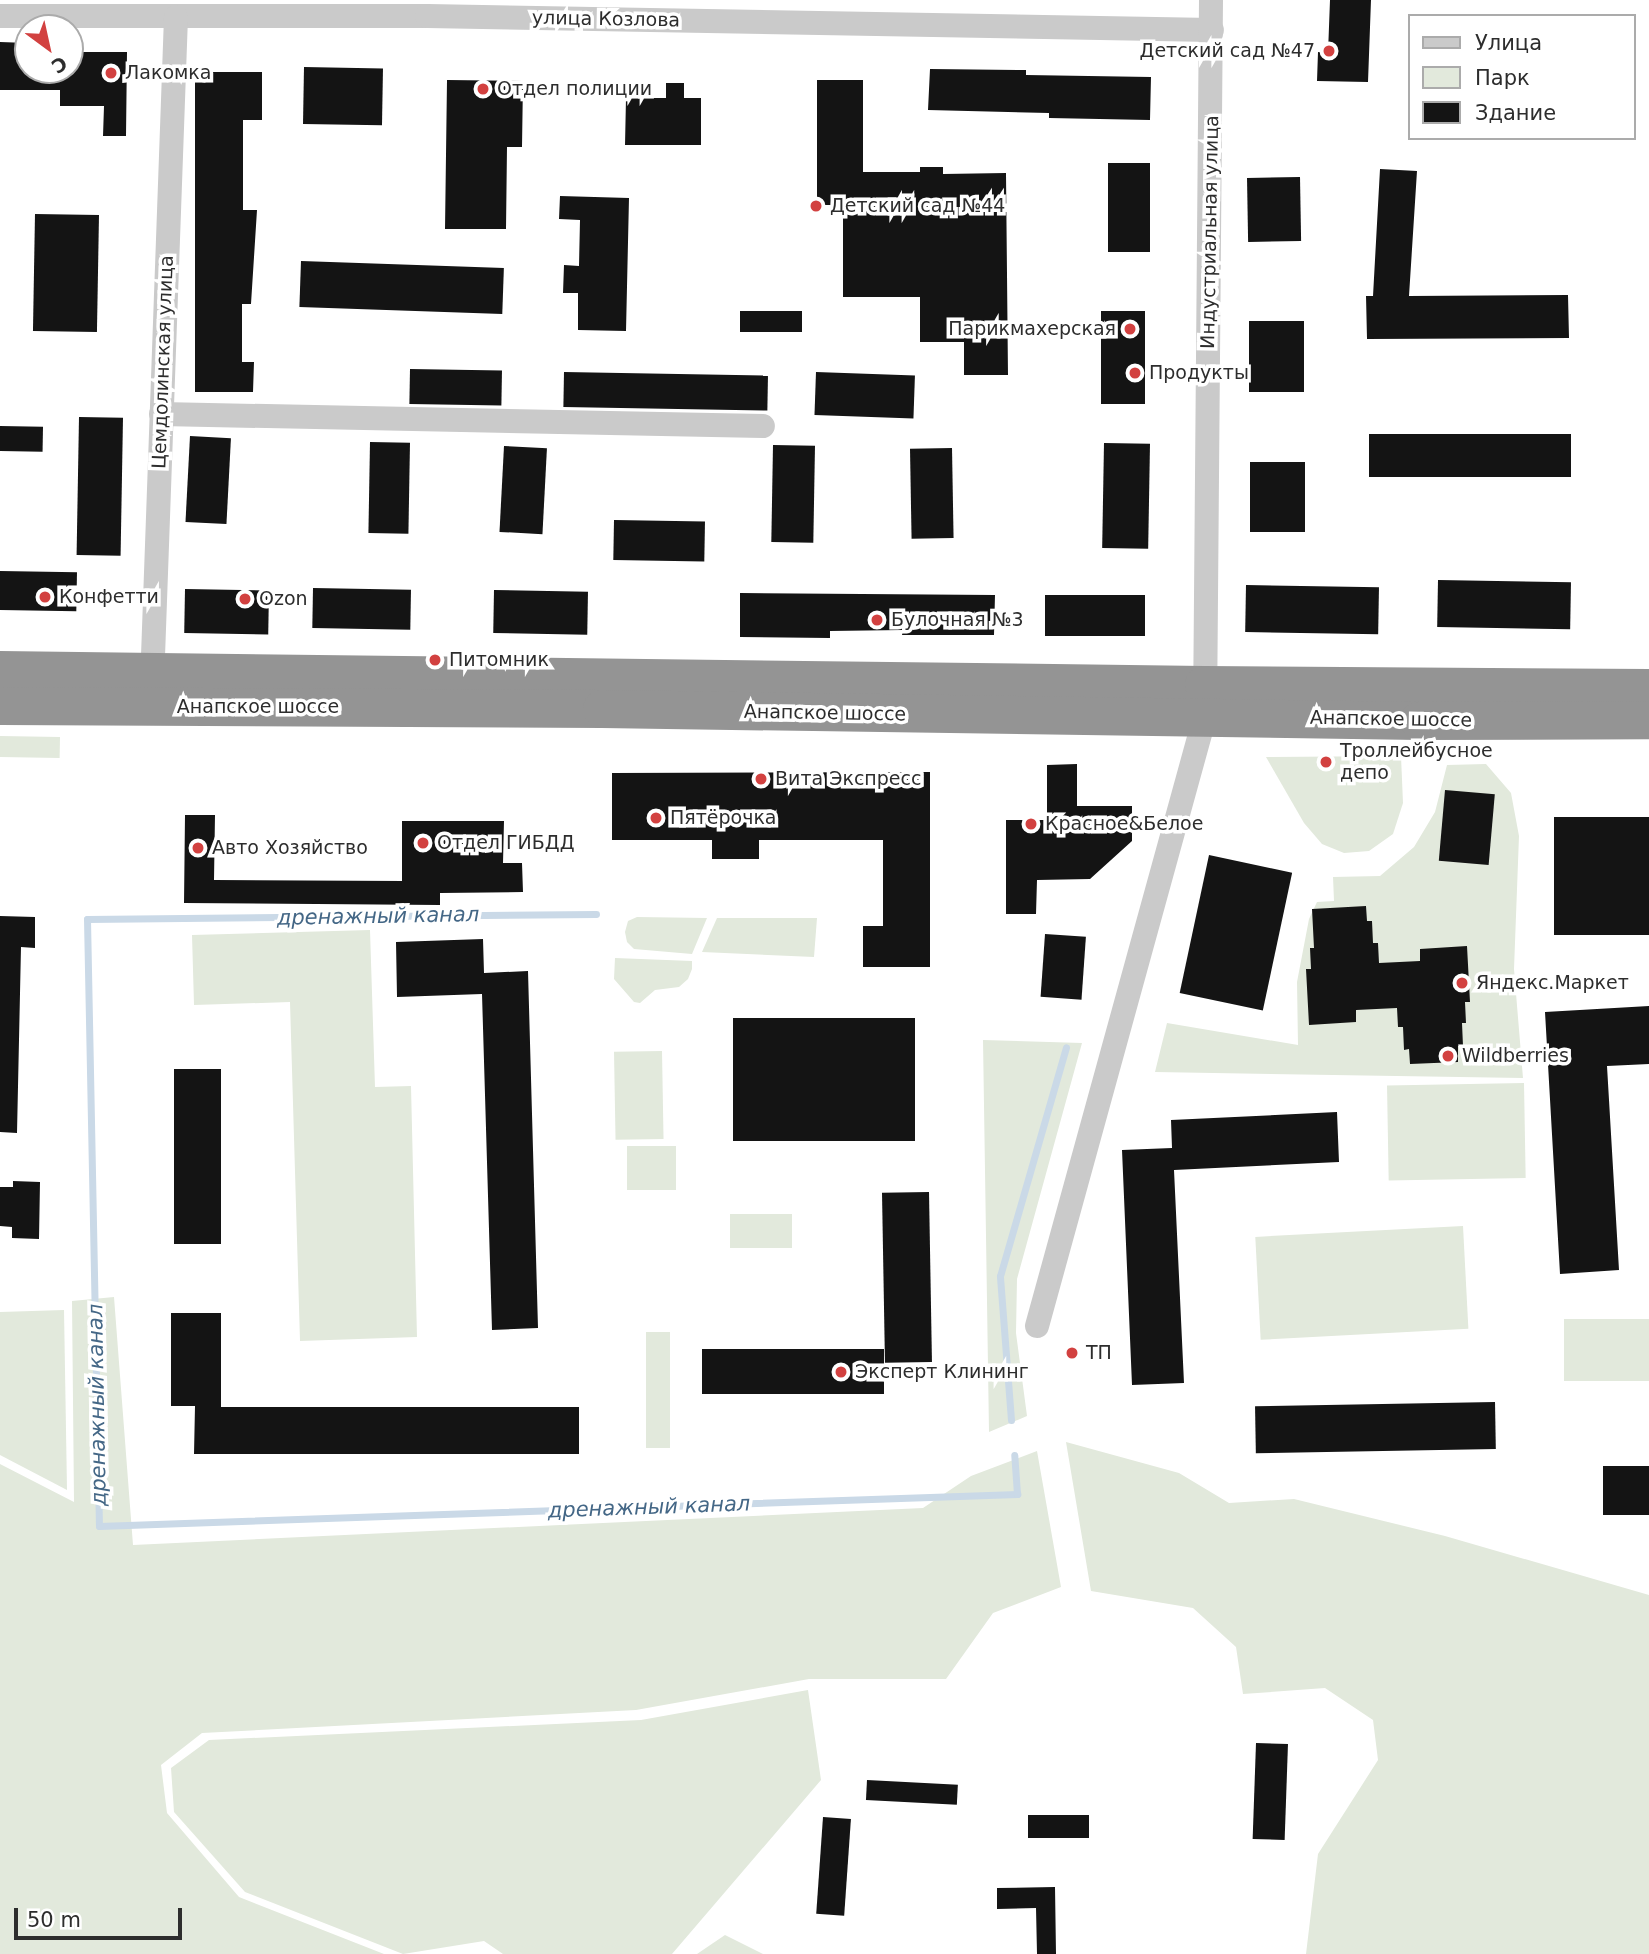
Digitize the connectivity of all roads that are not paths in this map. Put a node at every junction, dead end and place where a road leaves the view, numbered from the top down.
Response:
1 (1211, 0) edge
2 (0, 16) edge
3 (176, 17) junction
4 (1212, 30) junction
5 (161, 414) junction
6 (763, 426) dead end
7 (0, 670) edge
8 (1649, 688) edge
9 (151, 689) junction
10 (1205, 701) junction
11 (0, 706) edge
12 (1649, 720) edge
13 (1037, 1326) dead end

1 - 4 street, Индустриальная улица
2 - 3 street, улица Козлова
3 - 4 street, улица Козлова
3 - 5 street, Цемдолинская улица
4 - 10 street, Индустриальная улица
5 - 6 street
5 - 9 street, Цемдолинская улица
7 - 9 highway, Анапское шоссе
8 - 10 highway, Анапское шоссе
9 - 10 highway, Анапское шоссе
9 - 11 highway, Анапское шоссе
10 - 12 highway, Анапское шоссе
10 - 13 street, Индустриальная улица

